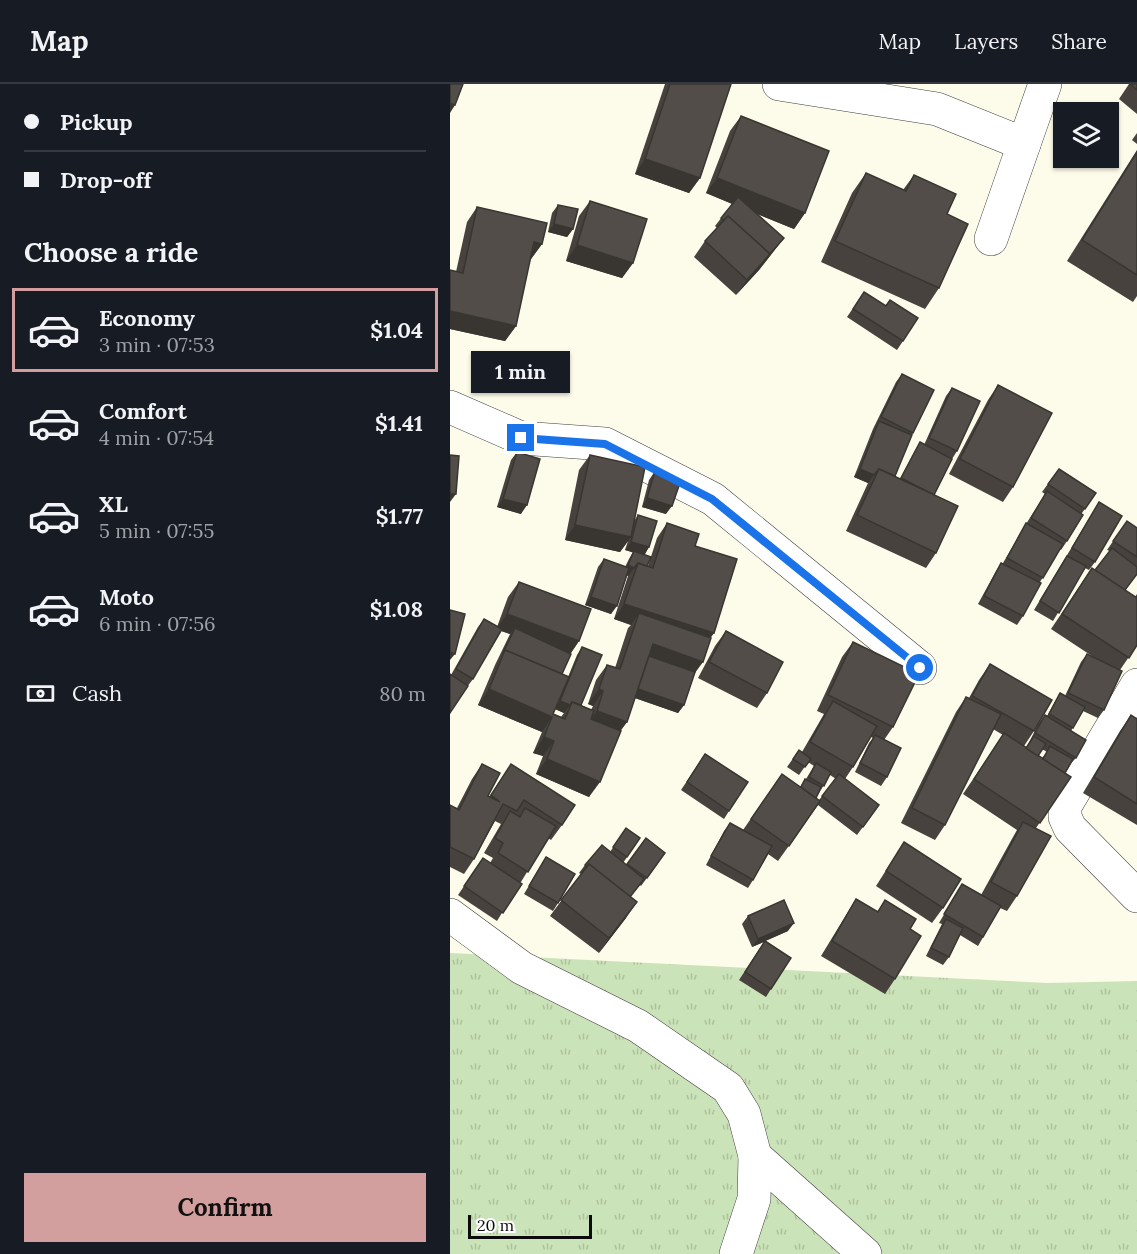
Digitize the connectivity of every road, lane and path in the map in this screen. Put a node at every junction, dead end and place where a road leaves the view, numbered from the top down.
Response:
1 (779, 84) edge
2 (1045, 84) edge
3 (1024, 144) junction
4 (991, 239) dead end
5 (450, 407) edge
6 (920, 668) dead end
7 (1137, 685) edge
8 (1137, 896) edge
9 (450, 915) edge
10 (755, 1156) junction
11 (736, 1254) edge
12 (865, 1254) edge

1 - 3 street
2 - 3 street
3 - 4 street
5 - 6 street
7 - 8 street
9 - 10 street
10 - 11 street
10 - 12 street

